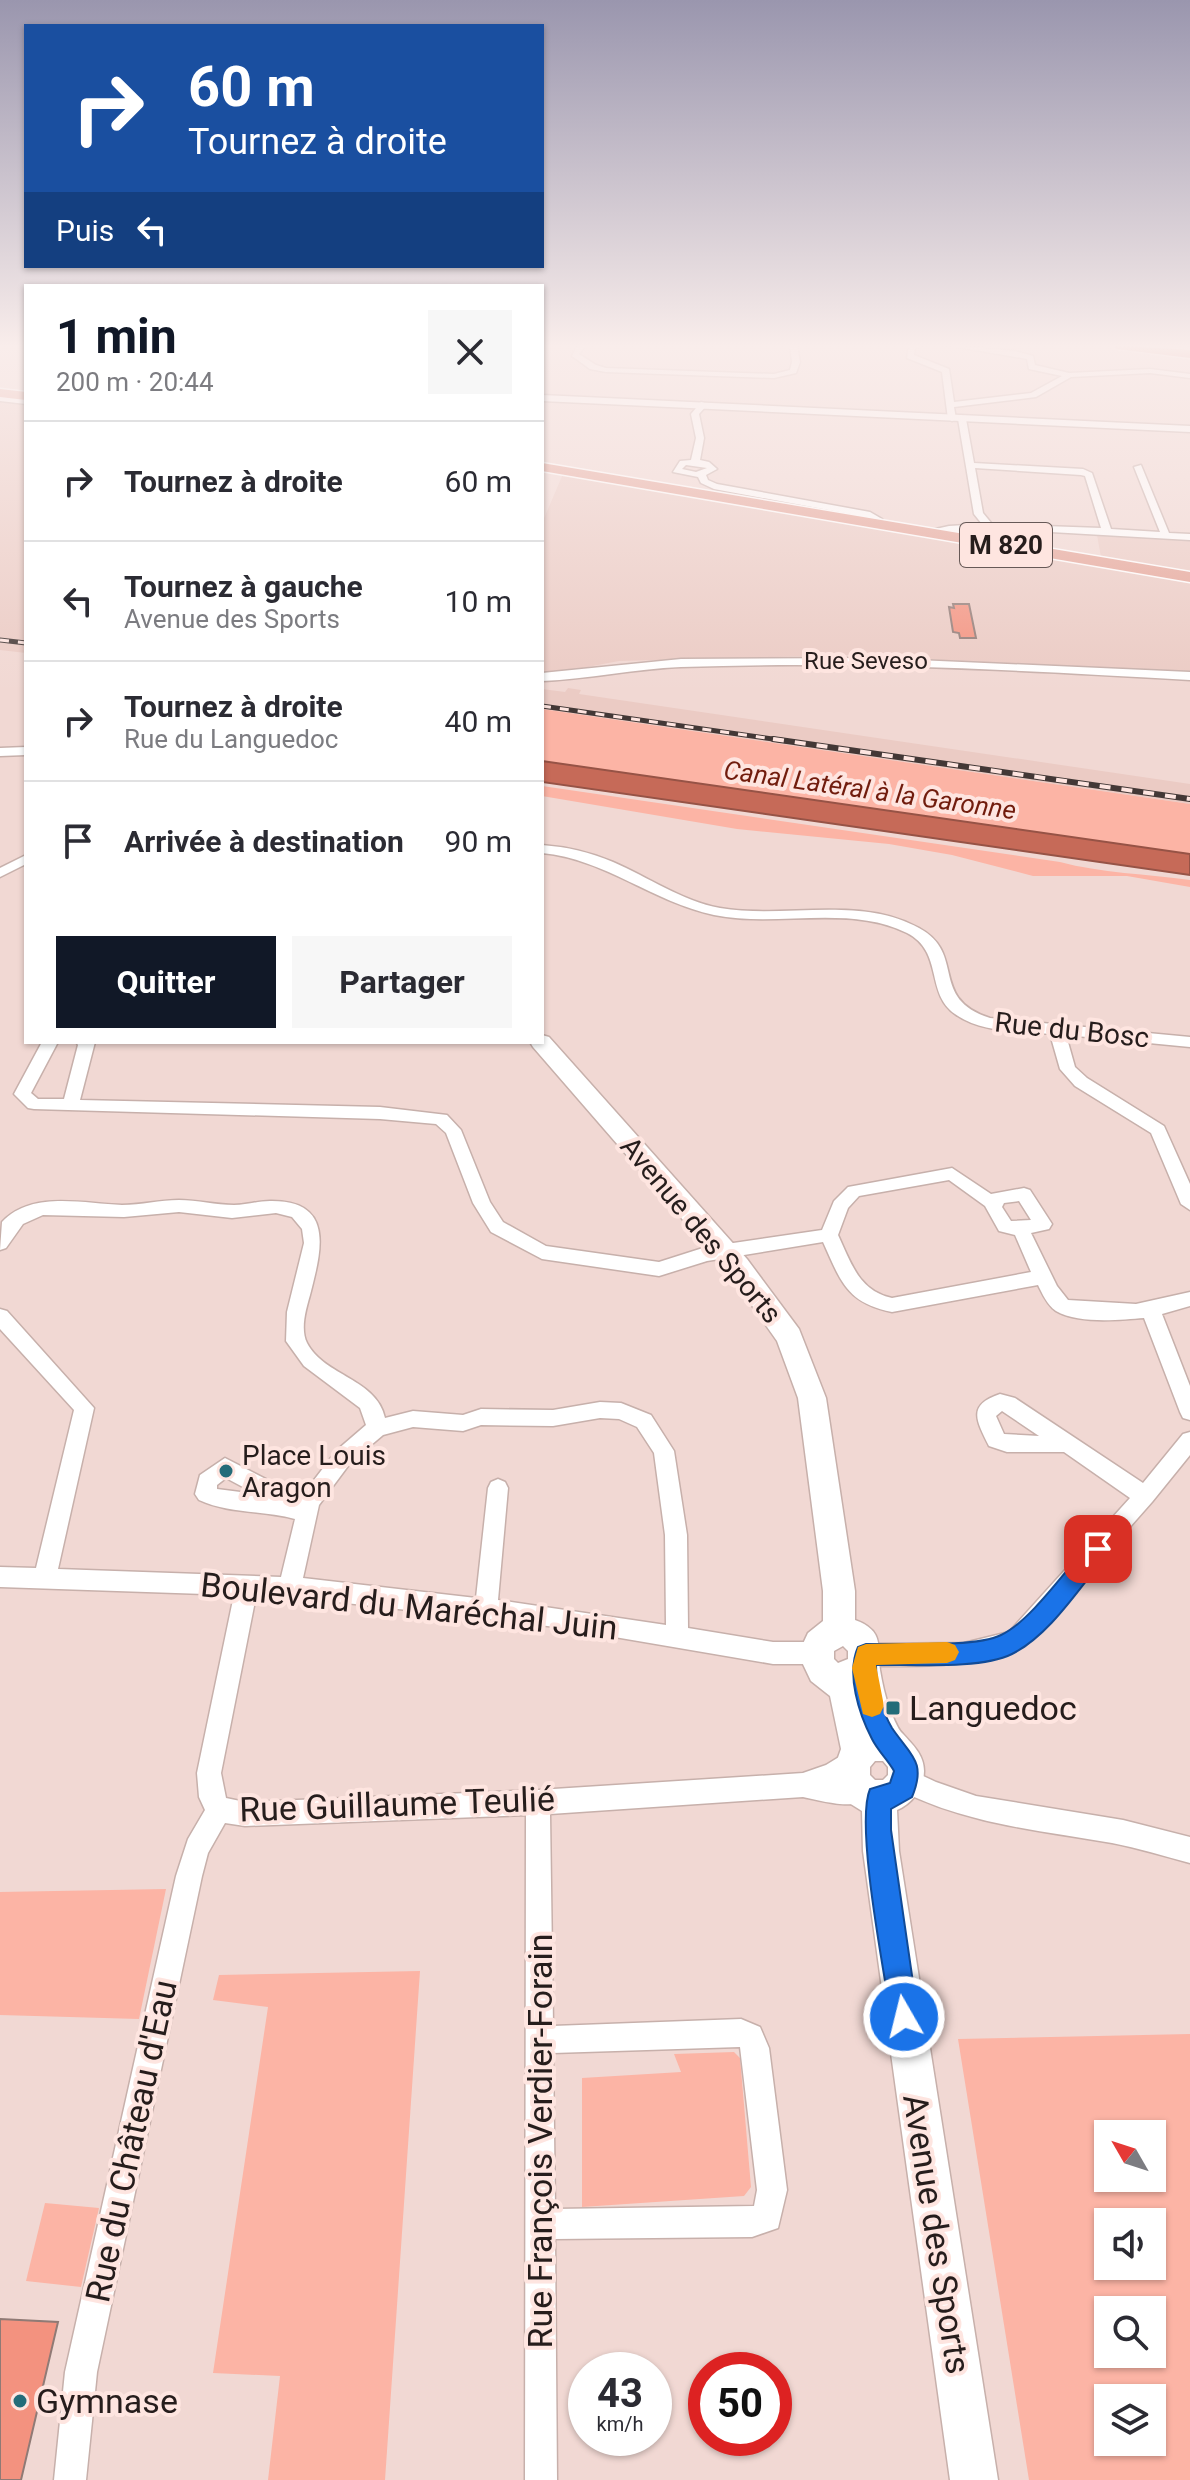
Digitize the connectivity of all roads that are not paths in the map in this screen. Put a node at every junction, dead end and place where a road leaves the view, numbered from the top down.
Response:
1 (969, 461) edge
2 (695, 462) joint
3 (544, 465) edge
4 (970, 465) junction
5 (1138, 467) dead end
6 (702, 475) junction
7 (875, 519) junction
8 (987, 528) junction
9 (964, 532) junction
10 (1107, 533) junction
11 (1166, 536) junction
12 (1190, 537) edge
13 (1190, 577) edge
14 (1190, 676) edge
15 (544, 677) edge
16 (24, 751) edge
17 (0, 752) edge
18 (544, 849) edge
19 (24, 860) edge
20 (0, 873) edge
21 (1057, 1032) junction
22 (1190, 1042) edge
23 (49, 1044) edge
24 (86, 1044) edge
25 (543, 1044) edge
26 (71, 1105) junction
27 (995, 1203) junction
28 (1190, 1204) edge
29 (1020, 1228) junction
30 (829, 1235) junction
31 (0, 1243) edge
32 (724, 1251) junction
33 (1042, 1277) junction
34 (1190, 1299) edge
35 (1151, 1310) junction
36 (0, 1316) edge
37 (1190, 1412) edge
38 (377, 1428) junction
39 (1190, 1440) edge
40 (1064, 1444) dead end
41 (498, 1488) dead end
42 (1145, 1496) junction
43 (45, 1576) junction
44 (0, 1577) edge
45 (247, 1586) junction
46 (290, 1588) junction
47 (486, 1608) junction
48 (676, 1636) junction
49 (844, 1657) junction
50 (875, 1771) junction
51 (538, 1802) junction
52 (219, 1809) junction
53 (1190, 1850) edge
54 (540, 2040) junction
55 (541, 2224) junction
56 (70, 2480) edge
57 (541, 2480) edge
58 (974, 2480) edge

1 - 4 street
2 - 6 street
2 - 6 street
3 - 7 main road, M 820
4 - 8 street
4 - 10 street
5 - 11 street
6 - 7 street
7 - 9 main road, M 820
8 - 9 street
8 - 10 street
9 - 13 main road, M 820
10 - 11 street
11 - 12 street
14 - 15 street, Rue Seveso
16 - 17 street
18 - 21 street, Rue du Bosc
19 - 20 street
21 - 22 street, Rue du Bosc
21 - 28 street
23 - 26 street
24 - 26 street
25 - 32 main road, Avenue des Sports
26 - 32 street
27 - 29 street
27 - 29 street
27 - 30 street
29 - 33 street
30 - 32 street
30 - 33 street
31 - 38 street
32 - 49 main road, Avenue des Sports
33 - 35 street
34 - 35 street
35 - 37 street
36 - 43 street
38 - 46 street
38 - 48 street
39 - 42 street, Boulevard du Maréchal Juin
40 - 42 street
41 - 47 street
42 - 49 street, Boulevard du Maréchal Juin
43 - 44 street, Boulevard du Maréchal Juin
43 - 45 street, Boulevard du Maréchal Juin
45 - 46 street, Boulevard du Maréchal Juin
45 - 52 street, Rue Guillaume Teulié
46 - 47 street, Boulevard du Maréchal Juin
47 - 48 street, Boulevard du Maréchal Juin
48 - 49 street, Boulevard du Maréchal Juin
49 - 50 main road, Avenue des Sports
50 - 51 street, Rue Guillaume Teulié
50 - 53 street
50 - 58 main road, Avenue des Sports
51 - 52 street, Rue Guillaume Teulié
51 - 54 street, Rue François Verdier-Forain
52 - 56 street, Rue du Château d'Eau
54 - 55 street, Rue François Verdier-Forain
54 - 55 street
55 - 57 street, Rue François Verdier-Forain

